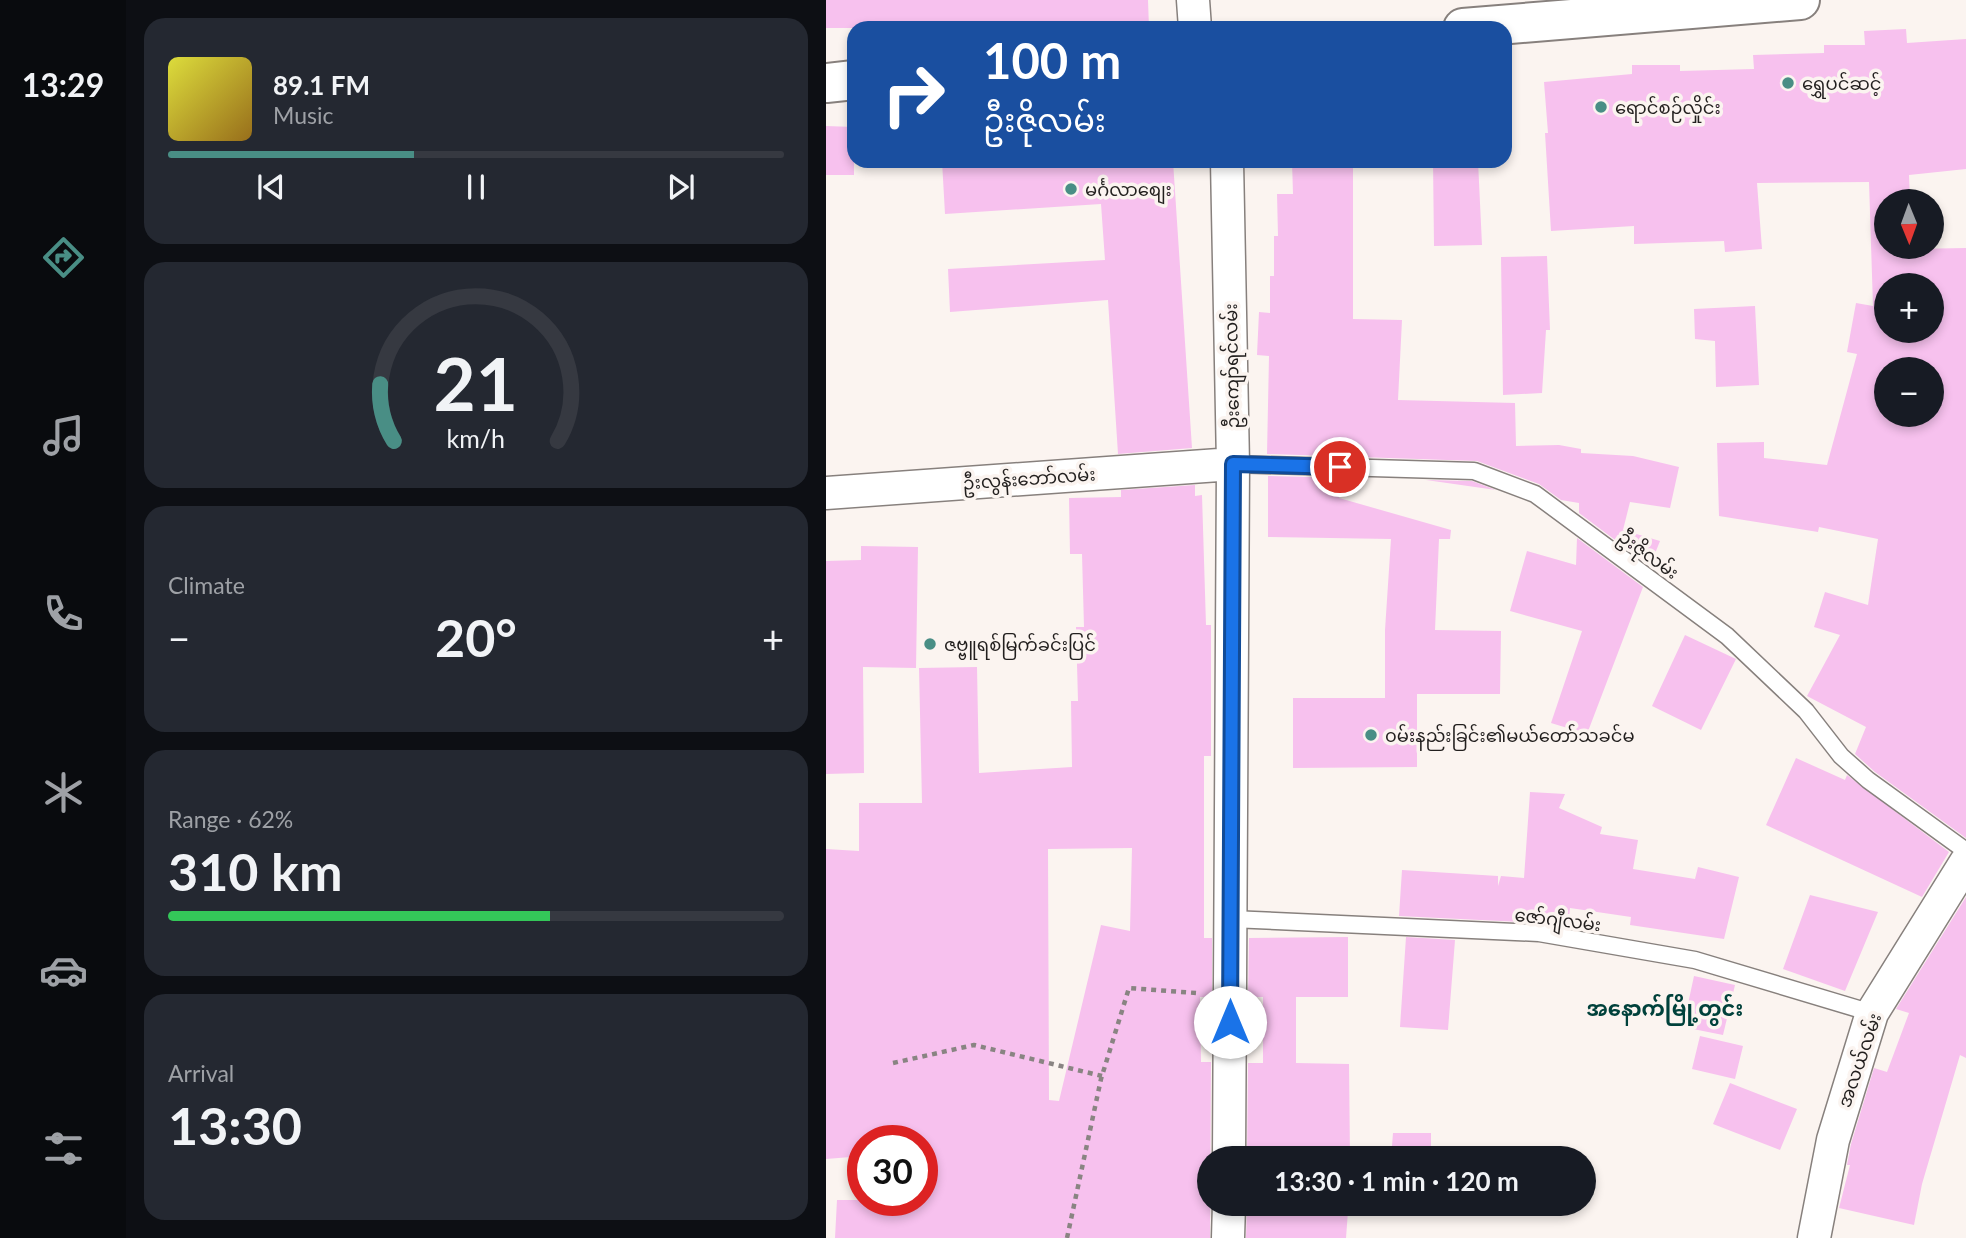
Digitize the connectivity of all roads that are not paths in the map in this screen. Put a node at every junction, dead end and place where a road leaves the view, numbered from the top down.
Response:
1 (1193, 0) edge
2 (1800, 0) edge
3 (1194, 21) edge
4 (1512, 24) edge
5 (847, 81) edge
6 (826, 83) edge
7 (1227, 168) edge
8 (1233, 464) junction
9 (826, 493) edge
10 (1966, 851) edge
11 (1966, 862) edge
12 (1231, 919) junction
13 (1872, 1013) junction
14 (1229, 1146) edge
15 (1229, 1216) edge
16 (1228, 1238) edge
17 (1814, 1238) edge

1 - 3 street
2 - 4 main road
5 - 6 main road
7 - 8 street, ဦးကျော်ရင်လမ်း
8 - 9 street, ဦးလွန်းဘော်လမ်း
8 - 10 lane, ဦးဇိုလမ်း
8 - 12 street, ဦးကျော်ရင်လမ်း
11 - 13 street, အလယ်လမ်း
12 - 13 lane, ဇော်ဂျီလမ်း
12 - 14 street, ဦးကျော်ရင်လမ်း
13 - 17 street, အလယ်လမ်း
15 - 16 street

